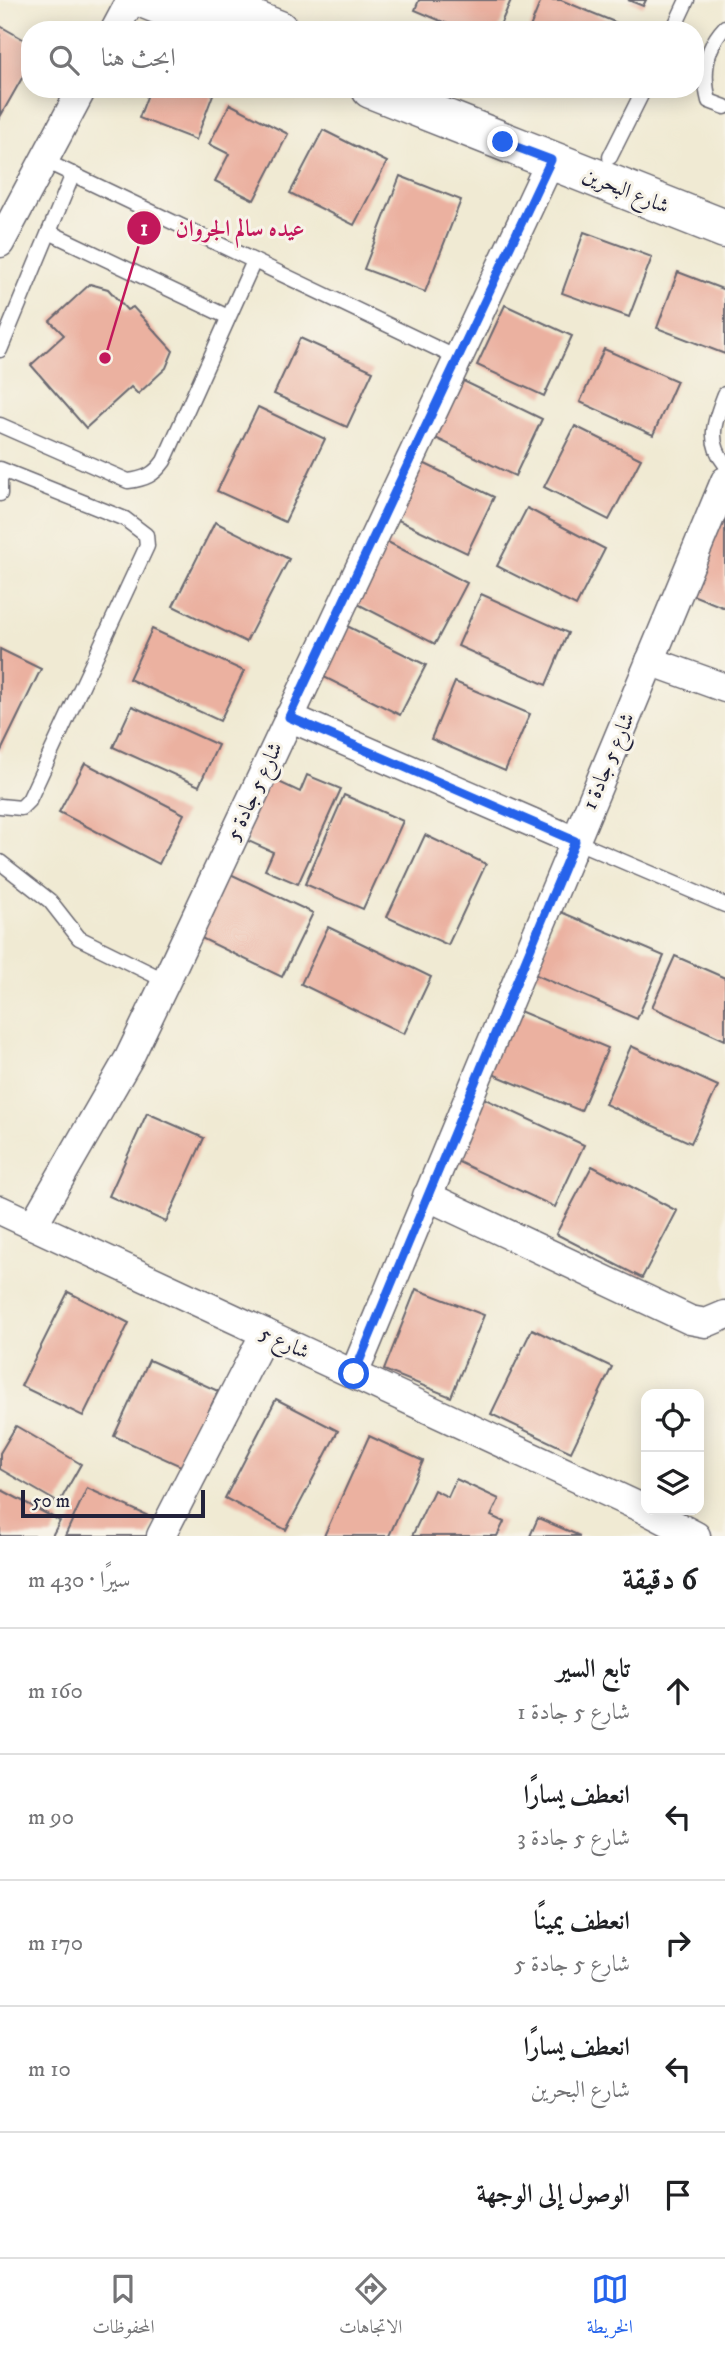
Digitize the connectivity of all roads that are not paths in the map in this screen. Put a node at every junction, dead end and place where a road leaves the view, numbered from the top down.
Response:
1 (131, 0) edge
2 (147, 0) edge
3 (204, 0) edge
4 (687, 0) edge
5 (120, 21) edge
6 (200, 21) edge
7 (256, 21) edge
8 (677, 21) edge
9 (725, 27) edge
10 (710, 49) junction
11 (725, 55) edge
12 (77, 98) edge
13 (394, 98) edge
14 (457, 98) edge
15 (640, 98) edge
16 (725, 107) edge
17 (610, 157) junction
18 (43, 160) junction
19 (551, 160) junction
20 (73, 174) junction
21 (725, 201) edge
22 (725, 229) edge
23 (49, 232) junction
24 (0, 243) edge
25 (254, 261) junction
26 (228, 317) junction
27 (0, 350) edge
28 (457, 359) junction
29 (725, 394) edge
30 (0, 425) edge
31 (725, 464) edge
32 (0, 469) edge
33 (0, 476) edge
34 (725, 481) edge
35 (0, 494) edge
36 (650, 661) junction
37 (725, 688) edge
38 (289, 717) junction
39 (0, 806) edge
40 (575, 841) junction
41 (0, 862) edge
42 (725, 905) edge
43 (166, 981) junction
44 (427, 1196) junction
45 (0, 1210) edge
46 (33, 1225) junction
47 (725, 1315) edge
48 (265, 1333) junction
49 (354, 1374) junction
50 (650, 1518) edge
51 (161, 1536) edge
52 (696, 1536) edge

1 - 5 street
2 - 6 street
3 - 7 street
4 - 8 lane
9 - 10 lane
10 - 11 lane
10 - 16 lane
12 - 18 street
13 - 19 street, شارع البحرين
14 - 17 street, شارع البحرين
15 - 17 lane
17 - 21 street, شارع البحرين
18 - 20 lane
18 - 24 street
19 - 22 street, شارع البحرين
19 - 28 street, شارع 5 جادة 5
20 - 23 lane
20 - 25 lane
23 - 26 lane
23 - 27 lane
25 - 26 lane
25 - 28 lane
26 - 30 lane
28 - 38 street, شارع 5 جادة 5
29 - 31 lane
32 - 39 lane
33 - 35 lane
34 - 36 street, شارع 5 جادة 1
36 - 37 street
36 - 40 street, شارع 5 جادة 1
38 - 40 street
38 - 43 street, شارع 5 جادة 5
40 - 42 lane
40 - 44 street, شارع 5 جادة 1
41 - 43 lane
43 - 46 street, شارع 5 جادة 5
44 - 47 street
44 - 49 street, شارع 5 جادة 1
45 - 46 street, شارع 5
46 - 48 street, شارع 5
48 - 49 street, شارع 5
48 - 51 street
49 - 50 street, شارع 5
50 - 52 street, شارع 5

